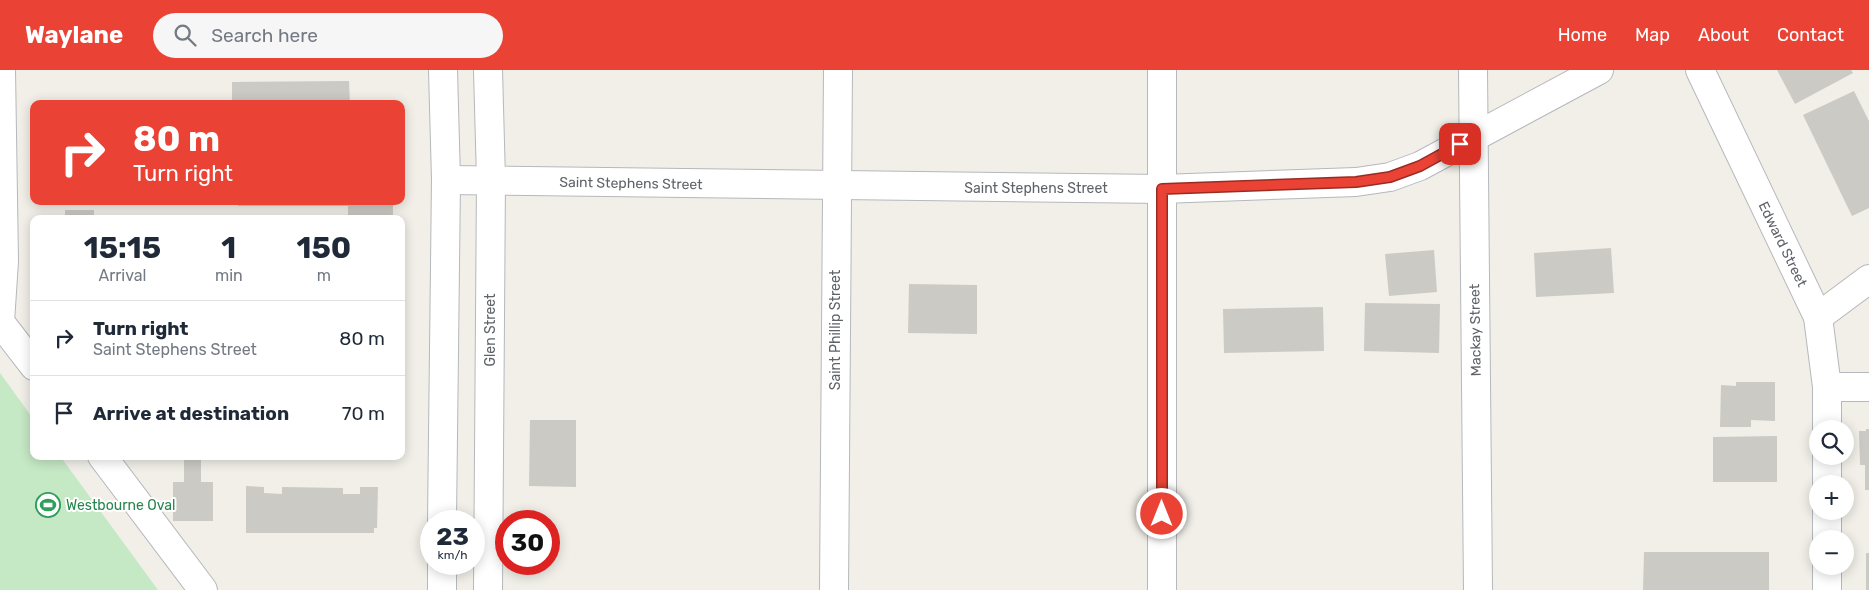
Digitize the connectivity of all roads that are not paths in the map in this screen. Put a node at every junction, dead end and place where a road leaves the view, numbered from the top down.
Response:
1 (443, 70) edge
2 (488, 70) edge
3 (838, 70) edge
4 (1162, 70) edge
5 (1472, 70) edge
6 (1599, 70) edge
7 (1700, 70) edge
8 (1, 76) edge
9 (1473, 137) junction
10 (446, 180) junction
11 (491, 180) junction
12 (836, 186) junction
13 (1162, 189) junction
14 (1869, 279) edge
15 (1818, 317) junction
16 (0, 322) edge
17 (30, 361) edge
18 (1827, 386) junction
19 (1869, 387) edge
20 (1827, 420) edge
21 (105, 460) edge
22 (442, 510) edge
23 (442, 575) edge
24 (1827, 575) edge
25 (203, 590) edge
26 (442, 590) edge
27 (488, 590) edge
28 (834, 590) edge
29 (1162, 590) edge
30 (1478, 590) edge
31 (1827, 590) edge

1 - 10 street
2 - 11 street, Glen Street
3 - 12 street, Saint Phillip Street
4 - 13 street
5 - 9 street, Mackay Street
6 - 9 street, Saint Stephens Street
7 - 15 street, Edward Street
8 - 16 street
9 - 13 street, Saint Stephens Street
9 - 30 street, Mackay Street
10 - 11 street, Saint Stephens Street
10 - 22 street
11 - 12 street, Saint Stephens Street
11 - 27 street, Glen Street
12 - 13 street, Saint Stephens Street
12 - 28 street, Saint Phillip Street
13 - 29 street
14 - 15 street
15 - 18 street, Edward Street
16 - 17 street
18 - 19 street
18 - 20 street, Edward Street
21 - 25 street
23 - 26 street
24 - 31 street

